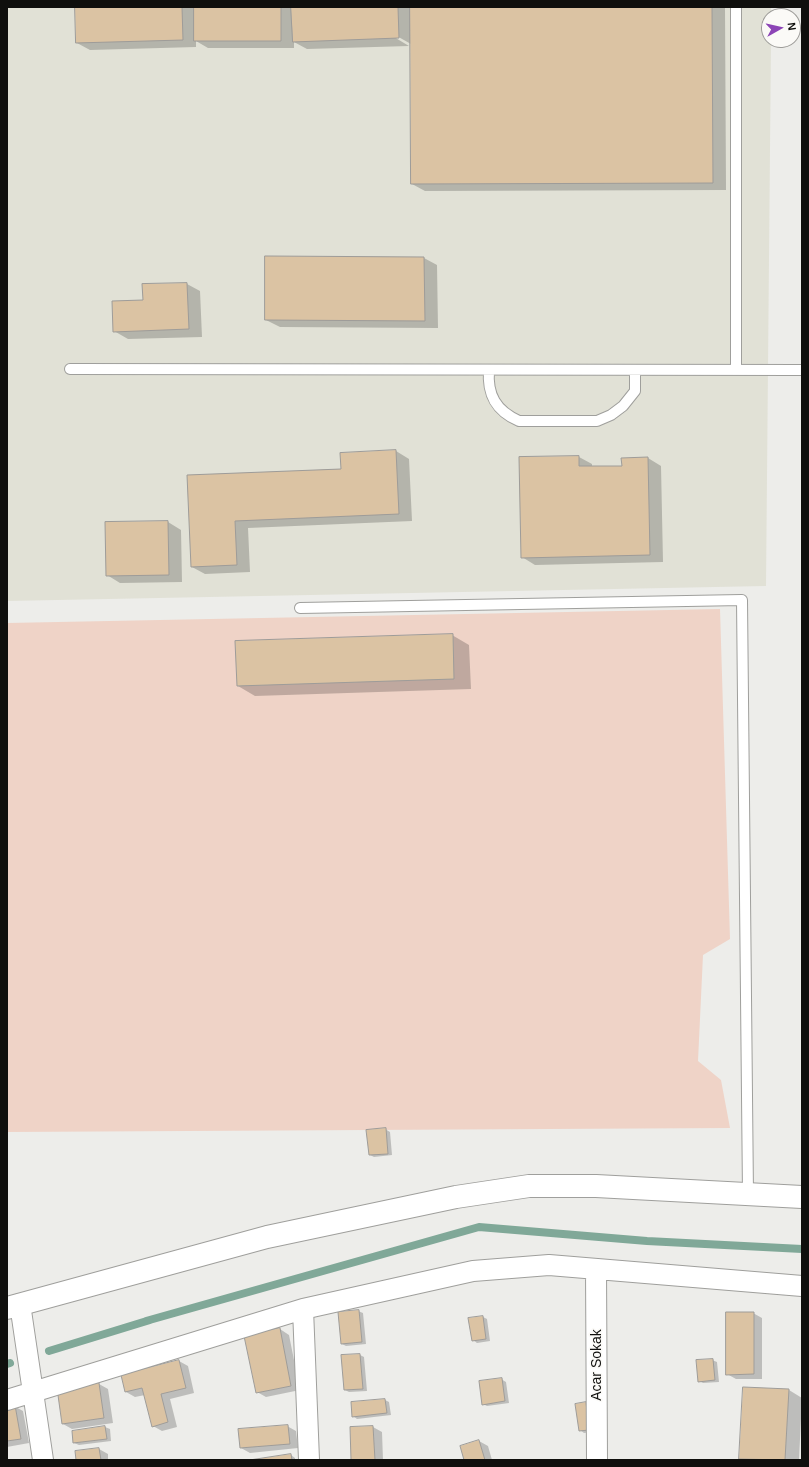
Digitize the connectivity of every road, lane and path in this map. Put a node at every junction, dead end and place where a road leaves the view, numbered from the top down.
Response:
1 (736, 7) edge
2 (70, 369) dead end
3 (489, 370) junction
4 (636, 370) junction
5 (736, 370) junction
6 (802, 370) edge
7 (300, 608) dead end
8 (748, 1194) junction
9 (802, 1196) edge
10 (596, 1269) junction
11 (802, 1286) edge
12 (14, 1306) edge
13 (303, 1308) junction
14 (33, 1392) junction
15 (7, 1400) edge
16 (43, 1460) edge
17 (308, 1460) edge
18 (597, 1460) edge

1 - 5 lane
2 - 3 lane
3 - 4 lane
3 - 4 lane
4 - 5 lane
5 - 6 lane
7 - 8 lane
8 - 9 street
8 - 12 street
10 - 11 street
10 - 13 street
10 - 18 street, Acar Sokak
12 - 14 street
13 - 14 street
13 - 17 street
14 - 15 street
14 - 16 street

